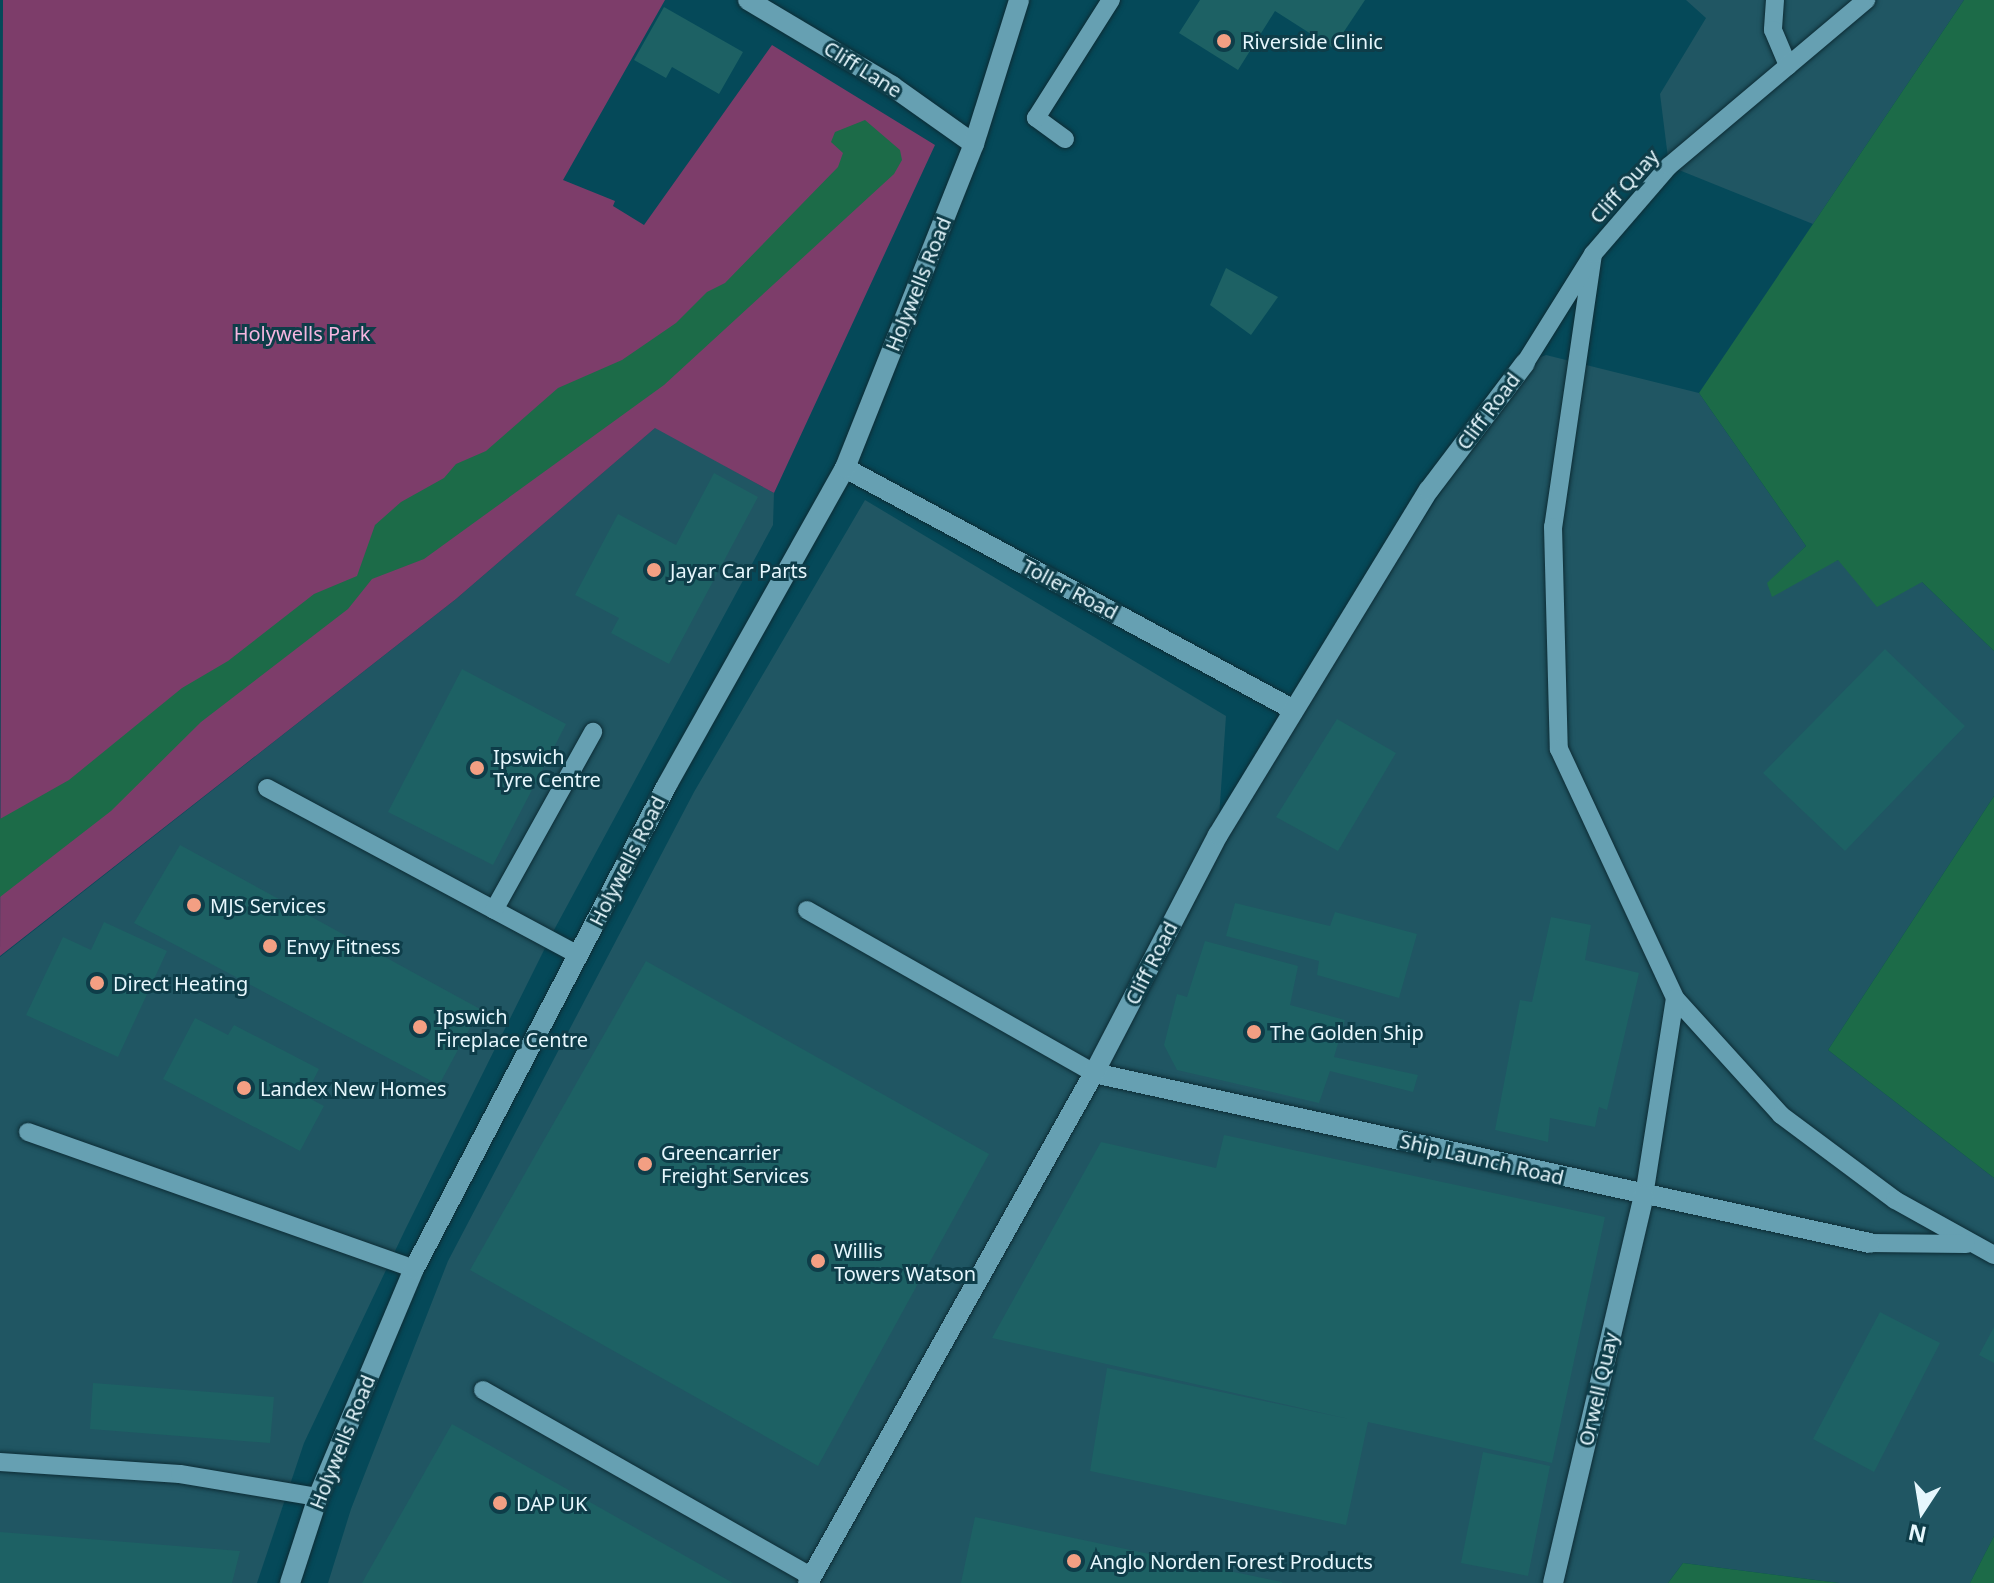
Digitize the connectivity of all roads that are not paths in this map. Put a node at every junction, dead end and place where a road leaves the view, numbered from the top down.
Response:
1 (748, 0) edge
2 (1019, 0) edge
3 (1111, 0) edge
4 (1775, 0) edge
5 (1866, 0) edge
6 (1788, 66) junction
7 (1065, 139) dead end
8 (974, 144) junction
9 (1593, 254) junction
10 (1525, 363) joint
11 (845, 468) junction
12 (1294, 710) junction
13 (593, 732) dead end
14 (267, 788) dead end
15 (494, 910) junction
16 (807, 910) dead end
17 (578, 955) junction
18 (1675, 998) junction
19 (1094, 1073) junction
20 (28, 1132) dead end
21 (1644, 1196) junction
22 (1870, 1243) joint
23 (1969, 1244) junction
24 (1994, 1255) edge
25 (414, 1269) junction
26 (483, 1390) dead end
27 (0, 1462) edge
28 (318, 1497) junction
29 (810, 1580) edge
30 (290, 1583) edge
31 (1553, 1583) edge

1 - 8 street, Cliff Lane
2 - 8 street, Holywells Road
3 - 7 lane
4 - 6 lane
5 - 6 lane, Cliff Quay
6 - 9 lane, Cliff Quay
8 - 11 street, Holywells Road
9 - 10 lane, Cliff Quay
9 - 18 lane
10 - 12 street, Cliff Road
11 - 12 street, Toller Road
11 - 17 street, Holywells Road
12 - 19 street, Cliff Road
13 - 15 lane
14 - 15 lane
15 - 17 lane
16 - 19 lane
17 - 25 street, Holywells Road
18 - 21 lane
18 - 23 lane
19 - 21 street, Ship Launch Road
19 - 29 street, Cliff Road
20 - 25 lane
21 - 22 street, Ship Launch Road
21 - 31 street, Orwell Quay
22 - 23 lane
23 - 24 lane
25 - 28 street, Holywells Road
26 - 29 lane
27 - 28 lane
28 - 30 street, Holywells Road

